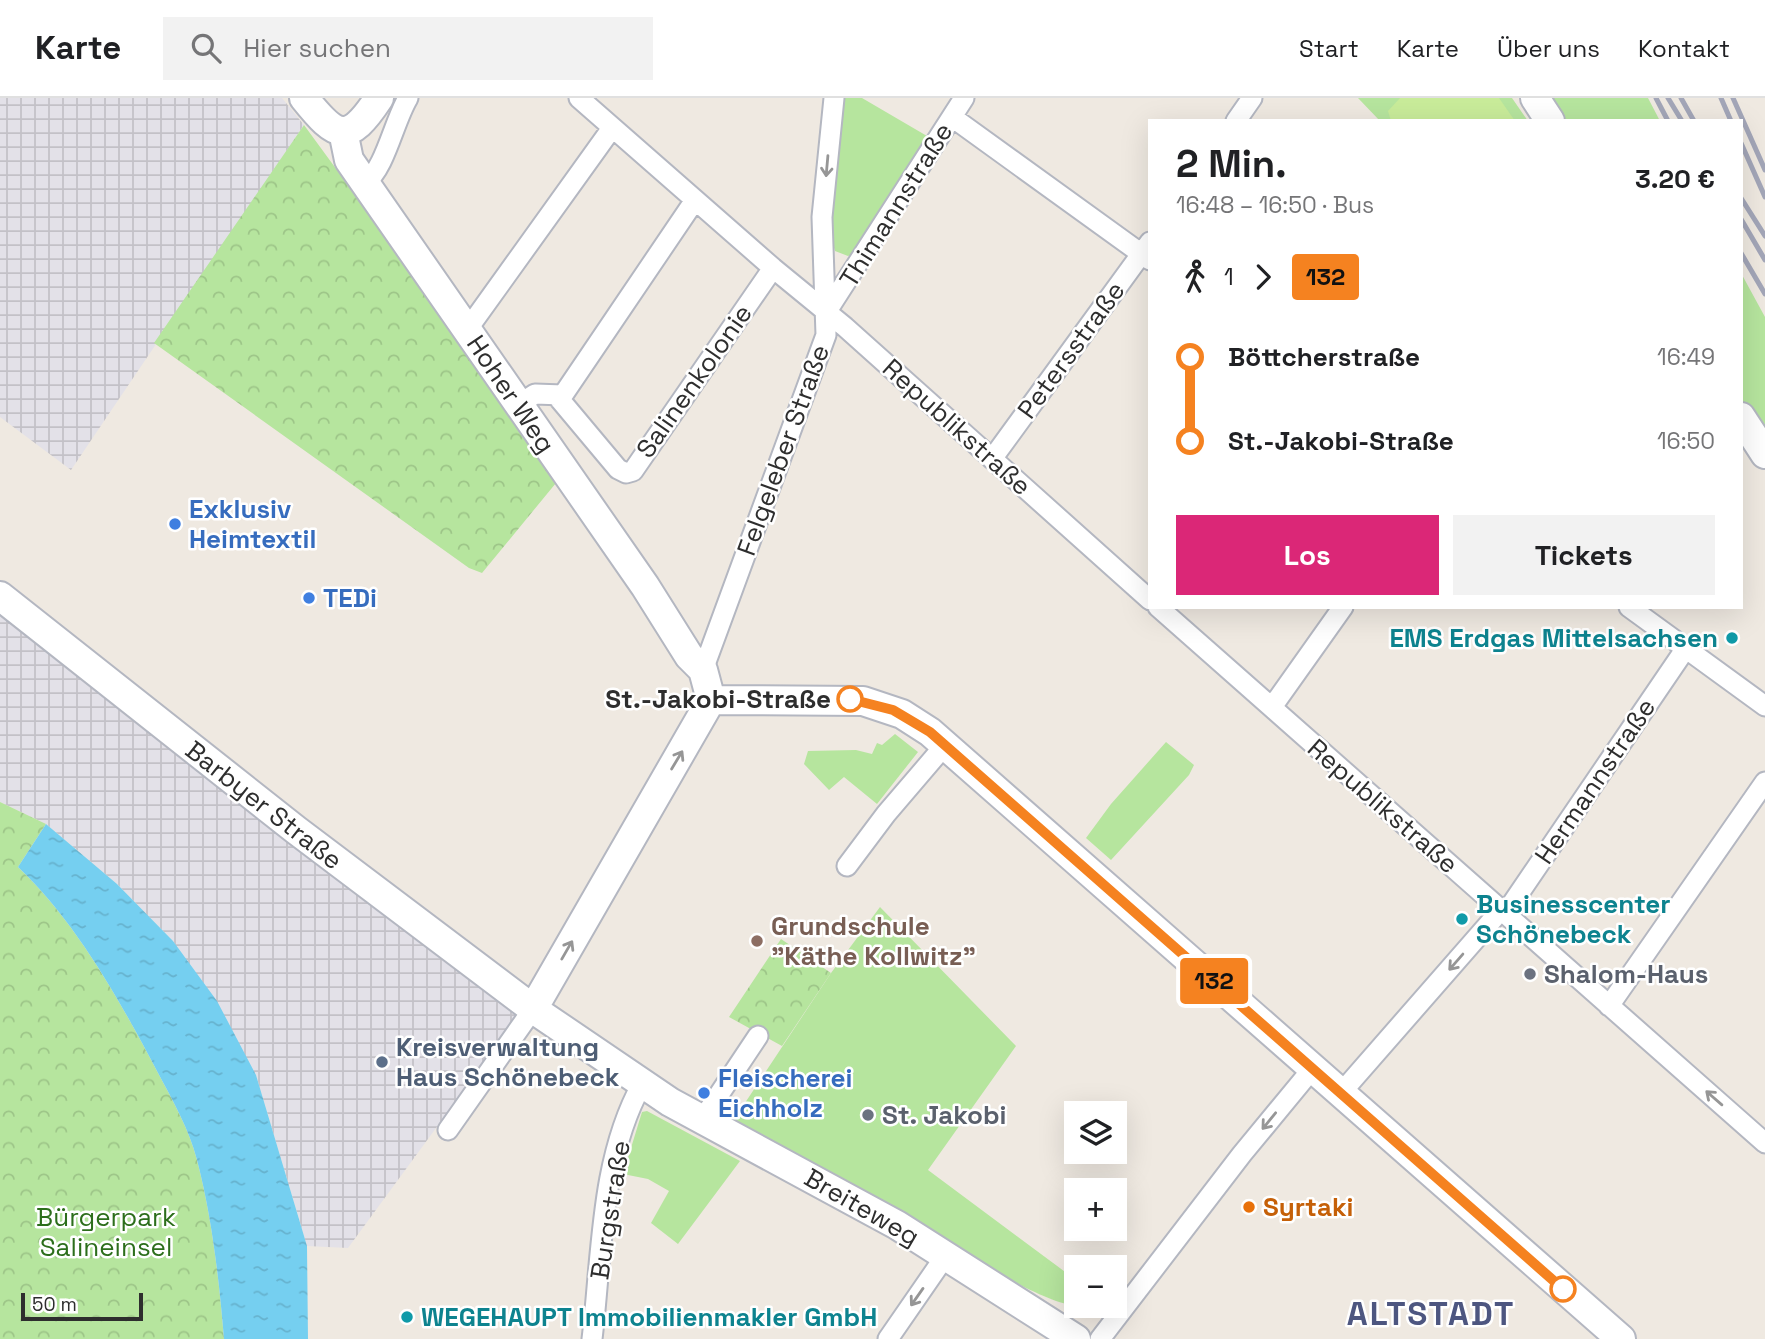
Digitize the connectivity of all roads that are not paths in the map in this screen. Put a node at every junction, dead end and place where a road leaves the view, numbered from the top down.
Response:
1 (304, 98) edge
2 (379, 98) edge
3 (408, 98) edge
4 (579, 98) edge
5 (834, 98) edge
6 (964, 98) edge
7 (1252, 98) edge
8 (1535, 98) edge
9 (952, 117) junction
10 (1237, 119) edge
11 (1549, 119) edge
12 (612, 128) junction
13 (343, 131) junction
14 (365, 183) junction
15 (695, 201) junction
16 (1147, 252) edge
17 (773, 268) junction
18 (827, 312) junction
19 (467, 330) junction
20 (555, 395) junction
21 (518, 405) junction
22 (1743, 420) edge
23 (1765, 454) edge
24 (992, 459) junction
25 (0, 596) edge
26 (1148, 598) edge
27 (1160, 609) edge
28 (1342, 609) edge
29 (1632, 609) edge
30 (1686, 648) junction
31 (704, 670) junction
32 (710, 700) junction
33 (1765, 706) edge
34 (1272, 707) junction
35 (945, 745) junction
36 (1765, 782) edge
37 (847, 866) dead end
38 (1503, 912) junction
39 (1609, 1006) junction
40 (533, 1009) junction
41 (758, 1036) dead end
42 (1313, 1068) junction
43 (642, 1084) junction
44 (1340, 1093) junction
45 (702, 1120) junction
46 (448, 1129) dead end
47 (1765, 1143) edge
48 (946, 1255) junction
49 (592, 1339) edge
50 (888, 1339) edge
51 (1076, 1339) edge
52 (1100, 1339) edge
53 (1621, 1339) edge

1 - 13 street
2 - 13 street
3 - 14 street
4 - 12 street
5 -> 18 street, Felgeleber Straße
6 - 9 street, Thimannstraße
7 - 10 street
8 - 11 street
9 - 16 street
9 - 18 street, Thimannstraße
12 - 15 street
12 - 19 street
13 - 14 street, Hoher Weg
14 - 19 street, Hoher Weg
15 - 17 street
15 - 20 street
16 - 24 street, Petersstraße
17 - 18 street
17 - 20 street, Salinenkolonie
18 - 24 street, Republikstraße
18 - 31 street, Felgeleber Straße
19 - 21 street, Hoher Weg
20 - 21 street
21 - 31 street, Hoher Weg
22 - 23 street
24 - 26 street, Republikstraße
25 - 40 street, Barbyer Straße
27 - 34 street, Republikstraße
28 - 34 street
29 - 30 street
30 - 33 street
30 - 38 street, Hermannstraße
31 - 32 street, Hoher Weg
32 - 35 street
40 -> 32 street
34 - 38 street, Republikstraße
35 - 37 street
35 - 42 street
36 - 39 street
38 - 39 street, Republikstraße
38 -> 44 street, Hermannstraße
47 -> 39 street, Republikstraße
40 - 43 street, Barbyer Straße
40 - 46 street
41 - 45 street
42 - 44 street
42 -> 52 street
43 - 45 street, Breiteweg
43 - 49 street, Burgstraße
44 - 53 street
45 - 48 street, Breiteweg
48 -> 50 street
48 - 51 street, Breiteweg

